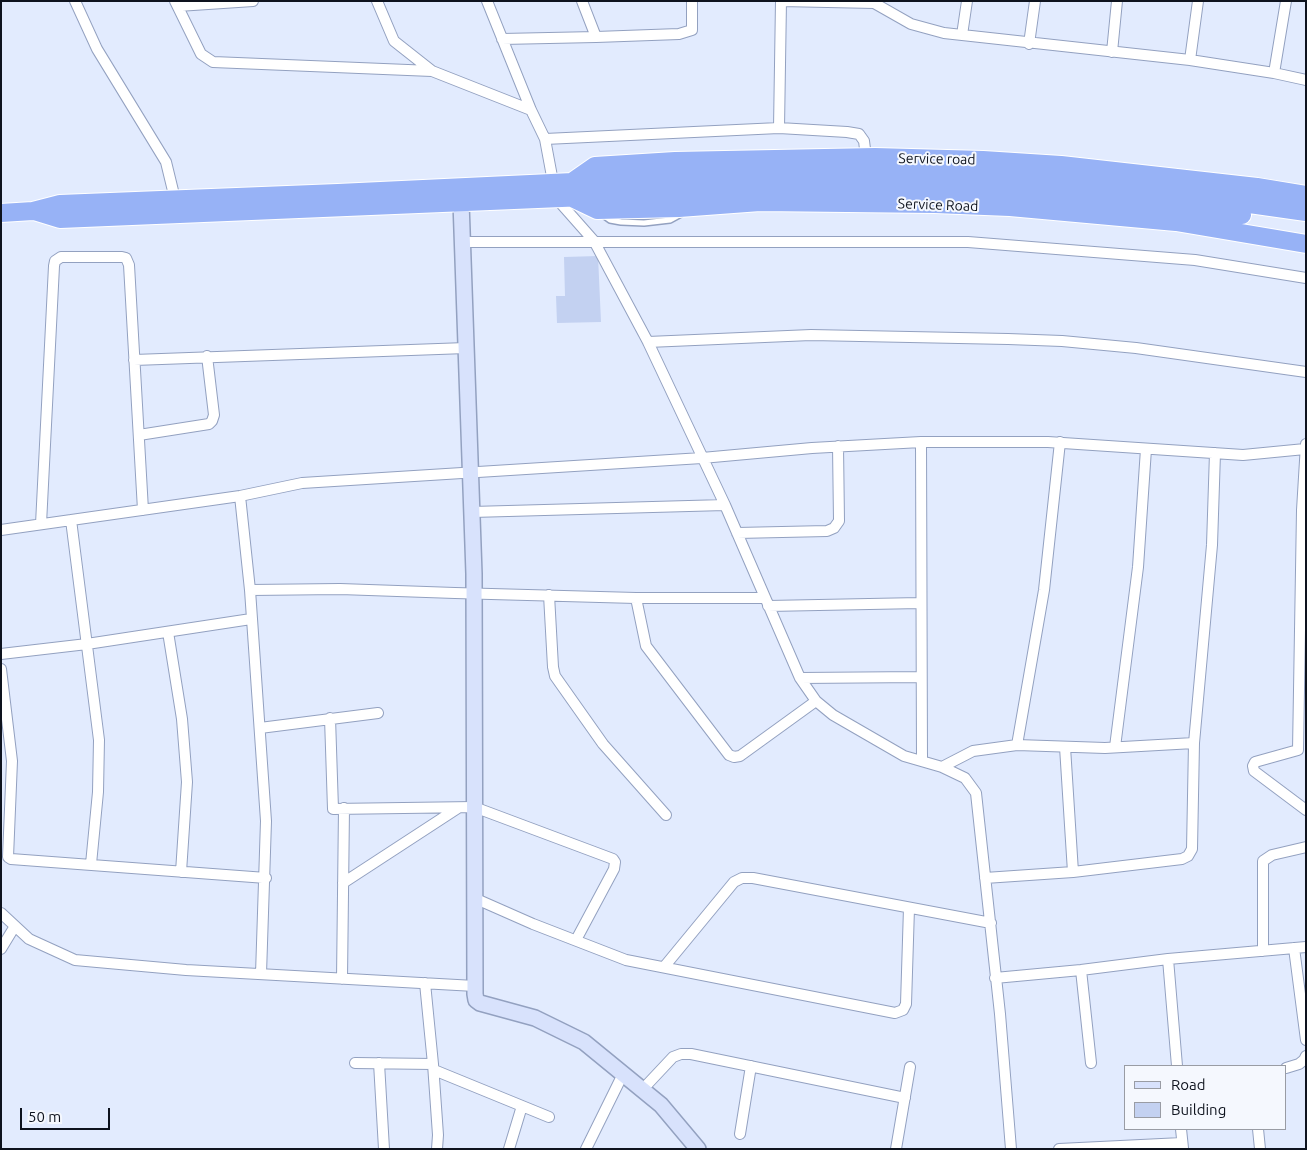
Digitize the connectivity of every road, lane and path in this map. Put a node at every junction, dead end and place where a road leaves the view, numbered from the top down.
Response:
1 (75, 1) edge
2 (253, 1) edge
3 (377, 1) edge
4 (487, 1) edge
5 (582, 1) edge
6 (692, 1) edge
7 (781, 1) edge
8 (967, 1) edge
9 (1034, 1) edge
10 (1117, 1) edge
11 (1198, 1) edge
12 (1286, 1) edge
13 (240, 2) edge
14 (851, 2) edge
15 (176, 4) edge
16 (962, 35) junction
17 (596, 37) junction
18 (502, 39) junction
19 (1029, 44) junction
20 (1112, 52) junction
21 (1190, 60) junction
22 (432, 71) junction
23 (1274, 73) junction
24 (1306, 80) edge
25 (531, 110) junction
26 (780, 128) junction
27 (545, 139) junction
28 (866, 158) junction
29 (563, 190) junction
30 (1306, 195) edge
31 (175, 199) junction
32 (461, 202) junction
33 (33, 211) junction
34 (1306, 212) edge
35 (1, 213) edge
36 (1306, 224) edge
37 (594, 241) junction
38 (462, 242) junction
39 (1306, 244) edge
40 (1306, 278) edge
41 (648, 342) junction
42 (466, 348) junction
43 (207, 356) junction
44 (134, 360) junction
45 (1306, 372) edge
46 (139, 435) junction
47 (921, 442) junction
48 (1060, 442) junction
49 (1306, 444) edge
50 (838, 446) junction
51 (1146, 449) junction
52 (1305, 449) edge
53 (1215, 453) junction
54 (702, 458) junction
55 (470, 472) junction
56 (240, 496) junction
57 (725, 505) junction
58 (143, 510) junction
59 (1304, 510) edge
60 (472, 512) junction
61 (71, 520) junction
62 (41, 524) junction
63 (1, 530) edge
64 (737, 533) junction
65 (250, 590) junction
66 (474, 594) junction
67 (549, 595) junction
68 (636, 598) junction
69 (766, 602) junction
70 (920, 603) junction
71 (251, 619) junction
72 (168, 632) junction
73 (87, 644) junction
74 (1, 654) edge
75 (1, 669) edge
76 (921, 677) junction
77 (800, 678) junction
78 (816, 701) junction
79 (378, 714) dead end
80 (330, 718) junction
81 (260, 728) junction
82 (1194, 743) junction
83 (1017, 745) junction
84 (1065, 747) junction
85 (1115, 747) junction
86 (1302, 749) edge
87 (922, 761) junction
88 (942, 767) junction
89 (467, 807) junction
90 (344, 808) junction
91 (1306, 810) edge
92 (666, 815) dead end
93 (1306, 847) edge
94 (91, 864) junction
95 (181, 872) junction
96 (1073, 872) junction
97 (266, 878) junction
98 (985, 878) junction
99 (343, 883) junction
100 (474, 898) junction
101 (909, 908) junction
102 (1, 913) edge
103 (991, 922) junction
104 (15, 926) junction
105 (576, 940) junction
106 (1306, 947) edge
107 (1294, 948) junction
108 (1, 949) edge
109 (1263, 951) junction
110 (1168, 959) junction
111 (664, 967) junction
112 (1082, 970) junction
113 (261, 974) junction
114 (995, 978) junction
115 (342, 979) junction
116 (425, 983) junction
117 (475, 986) junction
118 (1306, 1040) edge
119 (1306, 1056) edge
120 (355, 1063) dead end
121 (379, 1063) junction
122 (1090, 1063) dead end
123 (1176, 1065) edge
124 (751, 1066) junction
125 (433, 1067) junction
126 (910, 1067) dead end
127 (1287, 1068) edge
128 (623, 1074) junction
129 (642, 1090) junction
130 (905, 1098) junction
131 (522, 1106) junction
132 (549, 1117) dead end
133 (1181, 1130) edge
134 (1258, 1130) edge
135 (740, 1134) dead end
136 (1183, 1146) edge
137 (1118, 1147) edge
138 (384, 1149) edge
139 (437, 1149) edge
140 (509, 1149) edge
141 (586, 1149) edge
142 (698, 1149) edge
143 (896, 1149) edge
144 (1011, 1149) edge
145 (1059, 1149) edge
146 (1260, 1149) edge

1 - 31 street
2 - 13 street
3 - 22 street
4 - 18 street
5 - 17 street
6 - 17 street
7 - 14 street
7 - 26 street
8 - 16 street
9 - 19 street
10 - 20 street
11 - 21 street
12 - 23 street
13 - 15 street
14 - 16 street
15 - 22 street
16 - 19 street
17 - 18 street
18 - 25 street
19 - 20 street
20 - 21 street
21 - 23 street
22 - 25 street
23 - 24 street
25 - 27 street
26 - 27 street
26 - 28 street
27 - 29 street
28 - 29 highway, Service road
28 - 30 highway, Service road
29 - 31 highway
29 - 32 highway
29 - 34 highway
29 - 36 highway
29 - 37 street
29 - 39 highway, Service Road
31 - 33 highway
32 - 33 highway
32 - 38 main road
33 - 35 highway
37 - 38 street
37 - 40 street
37 - 41 street
38 - 42 main road
41 - 45 street
41 - 54 street
42 - 43 street
42 - 55 main road
43 - 44 street
43 - 46 street
44 - 46 street
44 - 62 street
46 - 58 street
47 - 48 street
47 - 50 street
47 - 70 street
48 - 51 street
48 - 83 street
49 - 52 street
50 - 54 street
50 - 64 street
51 - 53 street
51 - 85 street
52 - 53 street
52 - 59 street
53 - 82 street
54 - 55 street
54 - 57 street
55 - 56 street
55 - 60 main road
56 - 58 street
56 - 65 street
57 - 60 street
57 - 64 street
58 - 61 street
59 - 86 street
60 - 66 main road
61 - 62 street
61 - 73 street
62 - 63 street
64 - 69 street
65 - 66 street
65 - 71 street
66 - 67 street
66 - 89 main road
67 - 68 street
67 - 92 street
68 - 69 street
68 - 78 street
69 - 70 street
69 - 77 street
70 - 76 street
71 - 72 street
71 - 81 street
72 - 73 street
72 - 95 street
73 - 74 street
73 - 94 street
75 - 94 street
76 - 77 street
76 - 87 street
77 - 78 street
78 - 87 street
79 - 80 street
80 - 81 street
80 - 90 street
81 - 97 street
82 - 85 street
82 - 96 street
83 - 84 street
83 - 88 street
84 - 85 street
84 - 96 street
86 - 91 street
87 - 88 street
88 - 98 street
89 - 90 street
89 - 99 street
89 - 100 main road
89 - 105 street
90 - 99 street
93 - 109 street
94 - 95 street
95 - 97 street
96 - 98 street
97 - 113 street
98 - 103 street
99 - 115 street
100 - 105 street
100 - 117 main road
101 - 103 street
101 - 111 street
101 - 111 street
102 - 104 street
103 - 114 street
104 - 108 street
104 - 113 street
105 - 111 street
106 - 107 street
107 - 109 street
107 - 118 street
109 - 110 street
110 - 112 street
110 - 123 street
112 - 114 street
112 - 122 street
113 - 115 street
114 - 144 street
115 - 116 street
116 - 117 street
116 - 125 street
117 - 128 main road
119 - 127 street
120 - 121 street
121 - 125 street
121 - 138 street
124 - 129 street
124 - 130 street
124 - 135 street
125 - 131 street
125 - 139 street
126 - 130 street
128 - 129 main road
128 - 141 street
129 - 142 main road
130 - 143 street
131 - 132 street
131 - 140 street
133 - 136 street
134 - 146 street
136 - 137 street
137 - 145 street

